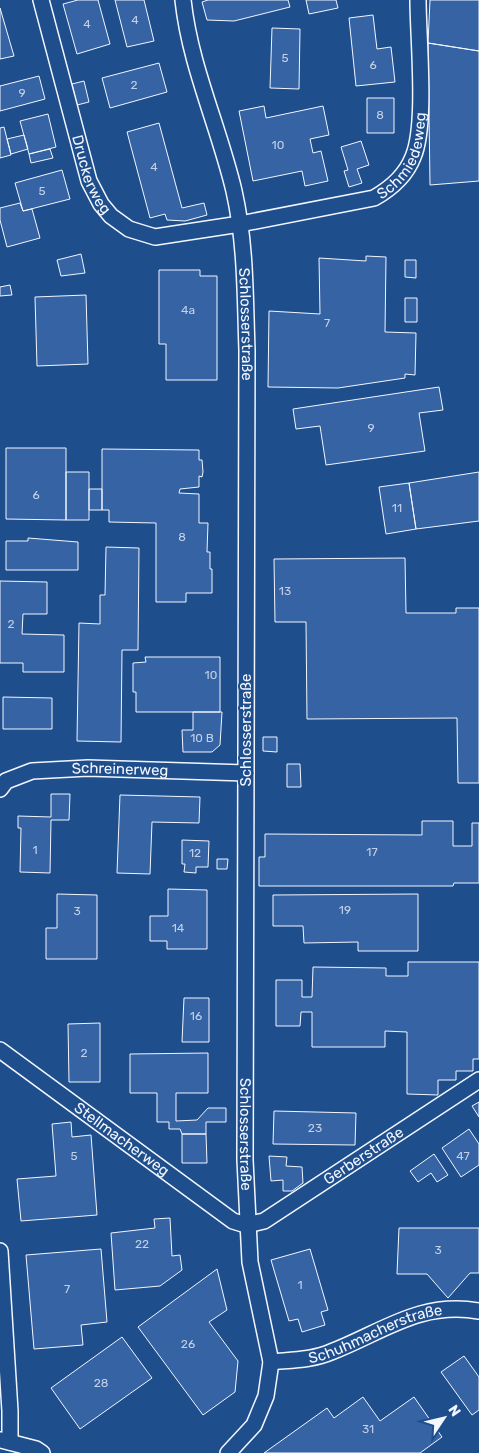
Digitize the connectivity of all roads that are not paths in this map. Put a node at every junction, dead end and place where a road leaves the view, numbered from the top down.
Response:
1 (41, 0) edge
2 (183, 0) edge
3 (418, 0) edge
4 (240, 224) junction
5 (246, 773) junction
6 (0, 789) edge
7 (0, 1050) edge
8 (479, 1080) edge
9 (246, 1225) junction
10 (0, 1251) edge
11 (479, 1311) edge
12 (271, 1362) junction
13 (5, 1441) edge
14 (42, 1453) edge
15 (228, 1453) edge

1 - 4 street, Druckerweg
2 - 4 street, Schlosserstraße
3 - 4 street, Schmiedeweg
4 - 5 street, Schlosserstraße
5 - 6 street, Schreinerweg
5 - 9 street, Schlosserstraße
7 - 9 street, Stellmacherweg
8 - 9 street, Gerberstraße
9 - 12 street, Schlosserstraße
10 - 13 street
11 - 12 street, Schuhmacherstraße
12 - 15 street, Schlosserstraße
13 - 14 street

